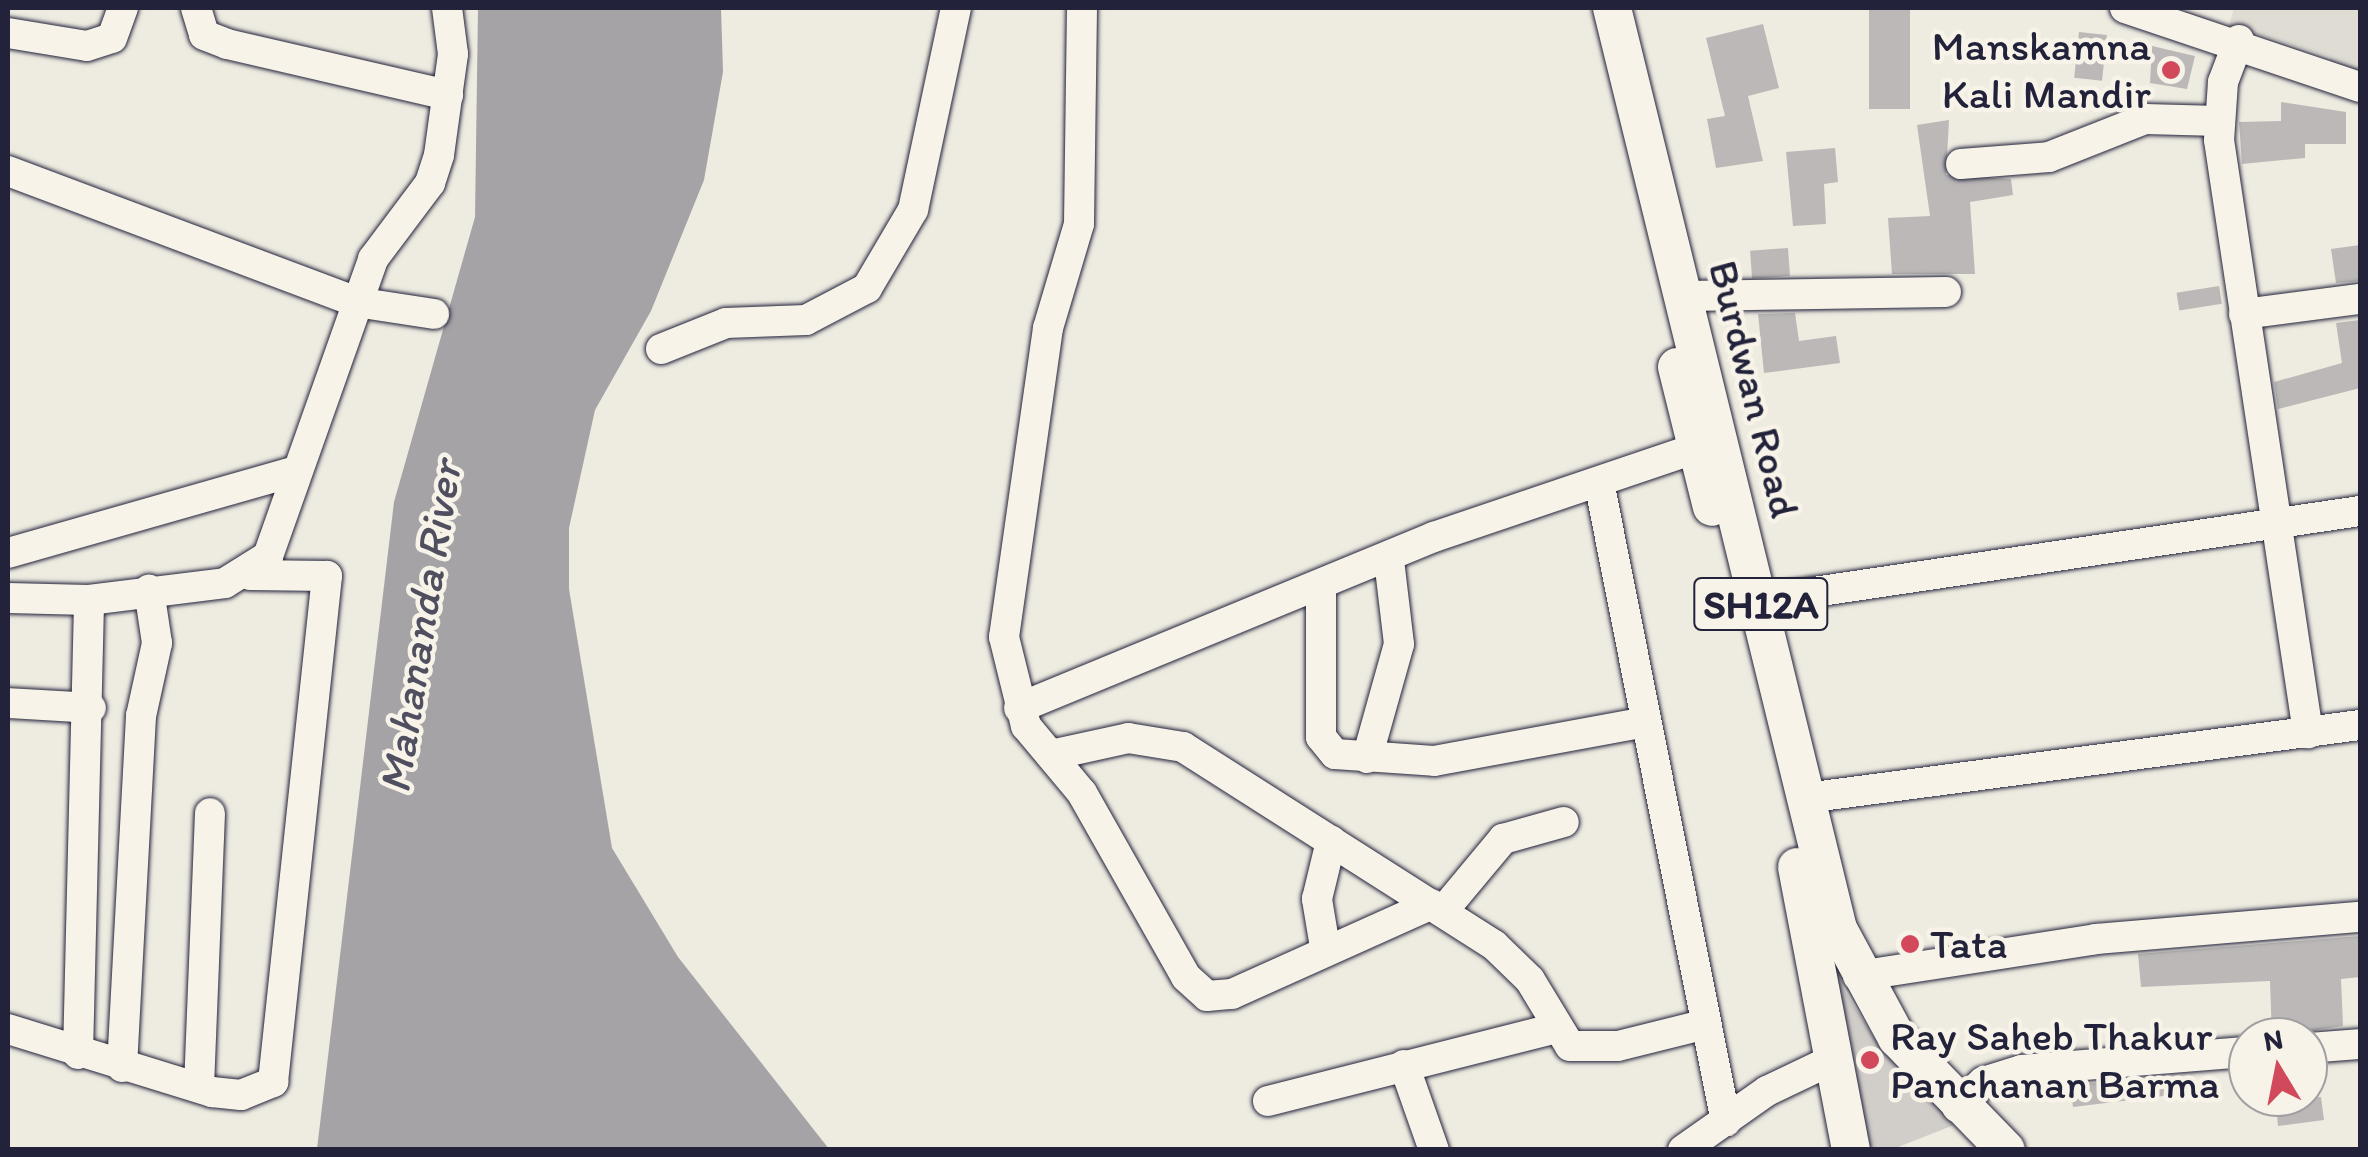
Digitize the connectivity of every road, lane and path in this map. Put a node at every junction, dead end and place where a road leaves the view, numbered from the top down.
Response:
1 (9, 8) edge
2 (122, 8) edge
3 (196, 8) edge
4 (447, 8) edge
5 (956, 8) edge
6 (1082, 8) edge
7 (1586, 8) edge
8 (1612, 8) edge
9 (2125, 8) edge
10 (8, 18) edge
11 (8, 33) edge
12 (2240, 40) junction
13 (2360, 87) edge
14 (448, 95) junction
15 (2219, 121) junction
16 (1961, 164) dead end
17 (8, 171) edge
18 (1946, 292) dead end
19 (1685, 296) junction
20 (2360, 299) edge
21 (356, 302) junction
22 (434, 314) dead end
23 (2244, 314) junction
24 (661, 348) dead end
25 (1697, 448) junction
26 (292, 472) junction
27 (1600, 488) junction
28 (2360, 511) edge
29 (2274, 520) junction
30 (8, 553) edge
31 (1389, 560) junction
32 (250, 575) junction
33 (1320, 588) junction
34 (149, 590) junction
35 (8, 598) edge
36 (89, 600) junction
37 (1760, 600) junction
38 (8, 703) edge
39 (91, 708) junction
40 (1019, 708) junction
41 (1641, 723) junction
42 (2360, 726) edge
43 (2308, 732) junction
44 (1051, 755) junction
45 (1367, 758) junction
46 (1806, 798) junction
47 (210, 812) dead end
48 (1564, 822) dead end
49 (1330, 841) junction
50 (1810, 874) junction
51 (1438, 907) junction
52 (2360, 917) edge
53 (1325, 947) junction
54 (1858, 976) junction
55 (1702, 1025) junction
56 (1553, 1028) junction
57 (8, 1029) edge
58 (2360, 1044) edge
59 (2328, 1046) edge
60 (78, 1054) junction
61 (2228, 1054) edge
62 (1832, 1060) junction
63 (1404, 1065) junction
64 (122, 1067) junction
65 (199, 1087) junction
66 (1268, 1101) dead end
67 (1957, 1107) junction
68 (1726, 1122) junction
69 (1434, 1150) edge
70 (1683, 1150) edge
71 (1852, 1150) edge
72 (2006, 1150) edge

1 - 10 street
2 - 11 street
3 - 14 street
4 - 14 street
5 - 24 street
6 - 40 street
7 - 25 main road, Burdwan Road / SH12A
8 - 19 main road, Burdwan Road / SH12A
9 - 12 street
12 - 13 street
12 - 15 street
14 - 21 street
15 - 16 street
15 - 23 street
17 - 21 street
18 - 19 street
19 - 37 main road, Burdwan Road / SH12A
20 - 23 street
21 - 22 street
21 - 26 street
23 - 29 street
25 - 27 street
25 - 50 main road, Burdwan Road / SH12A
26 - 30 street
26 - 32 street
27 - 31 street
27 - 41 street
28 - 29 street
29 - 37 street
29 - 43 street
31 - 33 street
31 - 45 street
32 - 34 street
32 - 65 street
33 - 40 street
33 - 45 street
34 - 36 street
34 - 64 street
35 - 36 street
36 - 39 street
37 - 46 main road, Burdwan Road / SH12A
38 - 39 street
39 - 60 street
40 - 44 street
41 - 45 street
41 - 55 street
42 - 43 street
43 - 46 street
44 - 49 street
44 - 53 street
46 - 50 main road, Burdwan Road / SH12A
47 - 65 street
48 - 51 street
49 - 51 street
49 - 53 street
50 - 54 main road, Burdwan Road / SH12A
50 - 62 main road, Burdwan Road / SH12A
51 - 53 street
51 - 56 street
52 - 54 street
54 - 67 main road, Burdwan Road / SH12A
55 - 56 street
55 - 68 street
56 - 63 street
57 - 60 street
58 - 59 street
60 - 64 street
61 - 67 street
62 - 68 street
62 - 71 main road, Burdwan Road / SH12A
63 - 66 street
63 - 69 street
64 - 65 street
67 - 72 main road, Burdwan Road / SH12A
68 - 70 street

